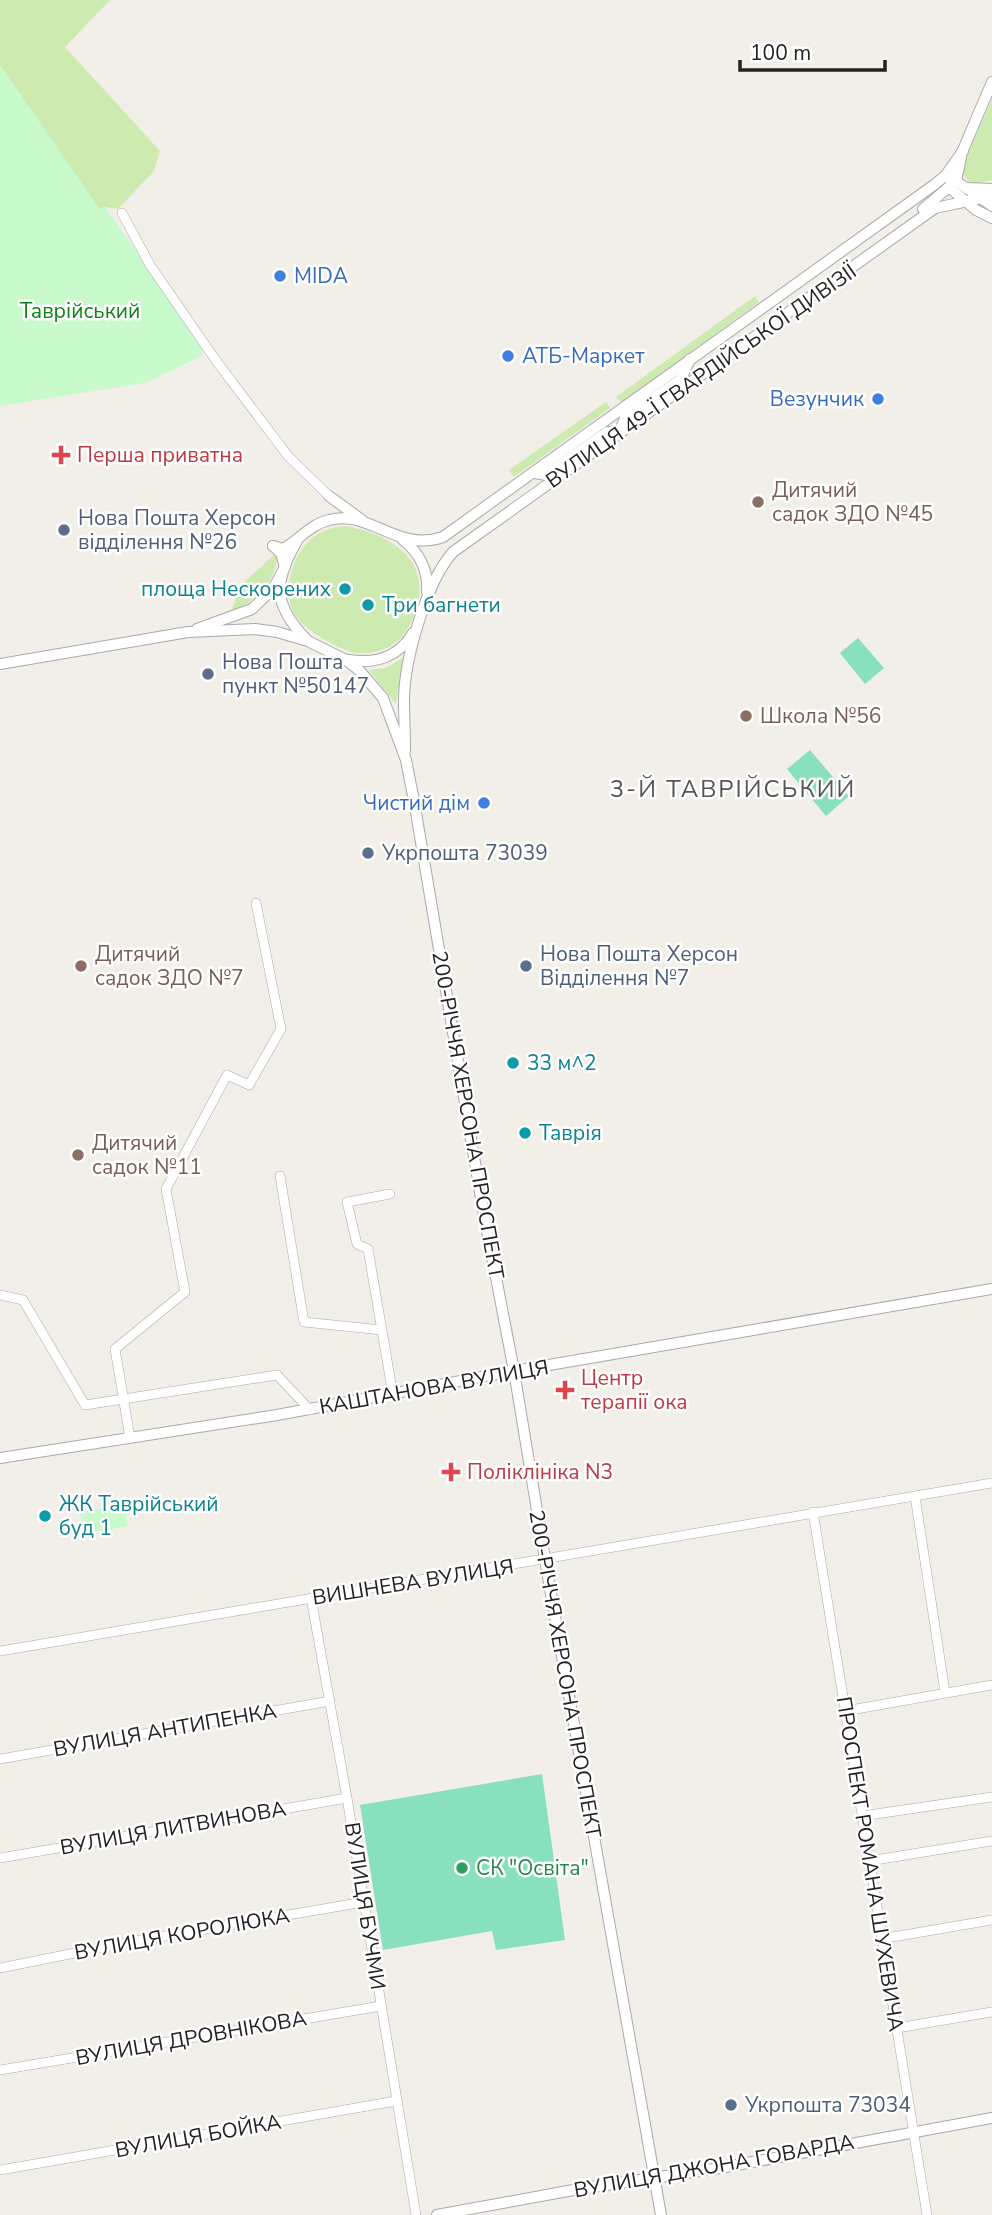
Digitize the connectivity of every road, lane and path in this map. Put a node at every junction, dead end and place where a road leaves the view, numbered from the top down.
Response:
1 (992, 82) edge
2 (963, 151) junction
3 (934, 185) junction
4 (957, 189) junction
5 (992, 189) edge
6 (983, 202) edge
7 (951, 205) junction
8 (992, 206) edge
9 (122, 213) dead end
10 (992, 218) edge
11 (864, 260) junction
12 (691, 358) junction
13 (620, 433) junction
14 (534, 473) junction
15 (329, 496) junction
16 (327, 520) junction
17 (366, 524) junction
18 (401, 538) junction
19 (297, 541) junction
20 (285, 567) junction
21 (427, 601) junction
22 (420, 623) junction
23 (188, 632) junction
24 (308, 641) junction
25 (346, 660) junction
26 (0, 664) edge
27 (406, 761) junction
28 (256, 902) dead end
29 (279, 1176) dead end
30 (390, 1194) dead end
31 (992, 1289) edge
32 (0, 1296) edge
33 (382, 1330) junction
34 (514, 1371) junction
35 (393, 1395) junction
36 (123, 1399) junction
37 (310, 1410) junction
38 (130, 1438) junction
39 (0, 1458) edge
40 (992, 1483) edge
41 (915, 1496) junction
42 (813, 1513) junction
43 (545, 1560) junction
44 (311, 1598) junction
45 (0, 1651) edge
46 (992, 1685) edge
47 (945, 1692) junction
48 (330, 1701) junction
49 (845, 1711) junction
50 (0, 1759) edge
51 (992, 1797) edge
52 (347, 1798) junction
53 (862, 1816) junction
54 (992, 1841) edge
55 (0, 1857) edge
56 (869, 1861) junction
57 (364, 1902) junction
58 (992, 1920) edge
59 (881, 1940) junction
60 (0, 1968) edge
61 (382, 2006) junction
62 (992, 2012) edge
63 (897, 2028) junction
64 (0, 2070) edge
65 (396, 2101) junction
66 (992, 2118) edge
67 (913, 2131) junction
68 (0, 2171) edge
69 (655, 2177) junction
70 (416, 2215) edge
71 (437, 2215) edge
72 (661, 2215) edge
73 (927, 2215) edge

1 - 2 street
2 - 3 street
2 - 4 street
3 - 4 street
3 - 12 street, ВУЛИЦЯ 49-Ї ГВАРДІЙСЬКОЇ ДИВІЗІЇ
4 - 5 street
4 - 6 street
4 - 7 street, ВУЛИЦЯ 49-Ї ГВАРДІЙСЬКОЇ ДИВІЗІЇ
4 - 11 street
6 - 7 street
6 - 8 street
6 - 10 street
7 - 11 street, ВУЛИЦЯ 49-Ї ГВАРДІЙСЬКОЇ ДИВІЗІЇ
9 - 15 street
11 - 13 street, ВУЛИЦЯ 49-Ї ГВАРДІЙСЬКОЇ ДИВІЗІЇ
12 - 13 street
12 - 14 street, ВУЛИЦЯ 49-Ї ГВАРДІЙСЬКОЇ ДИВІЗІЇ
13 - 14 street
13 - 21 street, ВУЛИЦЯ 49-Ї ГВАРДІЙСЬКОЇ ДИВІЗІЇ
14 - 18 street, ВУЛИЦЯ 49-Ї ГВАРДІЙСЬКОЇ ДИВІЗІЇ
15 - 16 street
15 - 17 street
16 - 17 street
16 - 19 street
17 - 18 street
18 - 21 street
19 - 20 street
19 - 20 street
20 - 23 street
20 - 24 street
21 - 22 street
22 - 25 street
22 - 27 street
23 - 24 street
23 - 26 street
24 - 25 street
25 - 27 street
27 - 34 street, 200-РІЧЧЯ ХЕРСОНА ПРОСПЕКТ
28 - 36 street
29 - 33 street
30 - 33 street
31 - 34 street, КАШТАНОВА ВУЛИЦЯ
32 - 36 street
33 - 35 street
34 - 35 street, КАШТАНОВА ВУЛИЦЯ
34 - 43 street, 200-РІЧЧЯ ХЕРСОНА ПРОСПЕКТ
35 - 37 street, КАШТАНОВА ВУЛИЦЯ
36 - 37 street
36 - 38 street
37 - 38 street, КАШТАНОВА ВУЛИЦЯ
38 - 39 street, КАШТАНОВА ВУЛИЦЯ
40 - 41 street, ВИШНЕВА ВУЛИЦЯ
41 - 42 street, ВИШНЕВА ВУЛИЦЯ
41 - 47 street
42 - 43 street, ВИШНЕВА ВУЛИЦЯ
42 - 49 street, ПРОСПЕКТ РОМАНА ШУХЕВИЧА
43 - 44 street, ВИШНЕВА ВУЛИЦЯ
43 - 69 street, 200-РІЧЧЯ ХЕРСОНА ПРОСПЕКТ
44 - 45 street, ВИШНЕВА ВУЛИЦЯ
44 - 48 street, ВУЛИЦЯ БУЧМИ
46 - 47 street
47 - 49 street
48 - 50 street, ВУЛИЦЯ АНТИПЕНКА
48 - 52 street, ВУЛИЦЯ БУЧМИ
49 - 53 street, ПРОСПЕКТ РОМАНА ШУХЕВИЧА
51 - 53 street
52 - 55 street, ВУЛИЦЯ ЛИТВИНОВА
52 - 57 street, ВУЛИЦЯ БУЧМИ
53 - 56 street, ПРОСПЕКТ РОМАНА ШУХЕВИЧА
54 - 56 street
56 - 59 street, ПРОСПЕКТ РОМАНА ШУХЕВИЧА
57 - 60 street, ВУЛИЦЯ КОРОЛЮКА
57 - 61 street, ВУЛИЦЯ БУЧМИ
58 - 59 street
59 - 63 street, ПРОСПЕКТ РОМАНА ШУХЕВИЧА
61 - 64 street, ВУЛИЦЯ ДРОВНІКОВА
61 - 65 street, ВУЛИЦЯ БУЧМИ
62 - 63 street
63 - 67 street, ПРОСПЕКТ РОМАНА ШУХЕВИЧА
65 - 68 street, ВУЛИЦЯ БОЙКА
65 - 70 street, ВУЛИЦЯ БУЧМИ
66 - 67 street, ВУЛИЦЯ ДЖОНА ГОВАРДА
67 - 69 street, ВУЛИЦЯ ДЖОНА ГОВАРДА
67 - 73 street, ПРОСПЕКТ РОМАНА ШУХЕВИЧА
69 - 71 street, ВУЛИЦЯ ДЖОНА ГОВАРДА
69 - 72 street, 200-РІЧЧЯ ХЕРСОНА ПРОСПЕКТ

